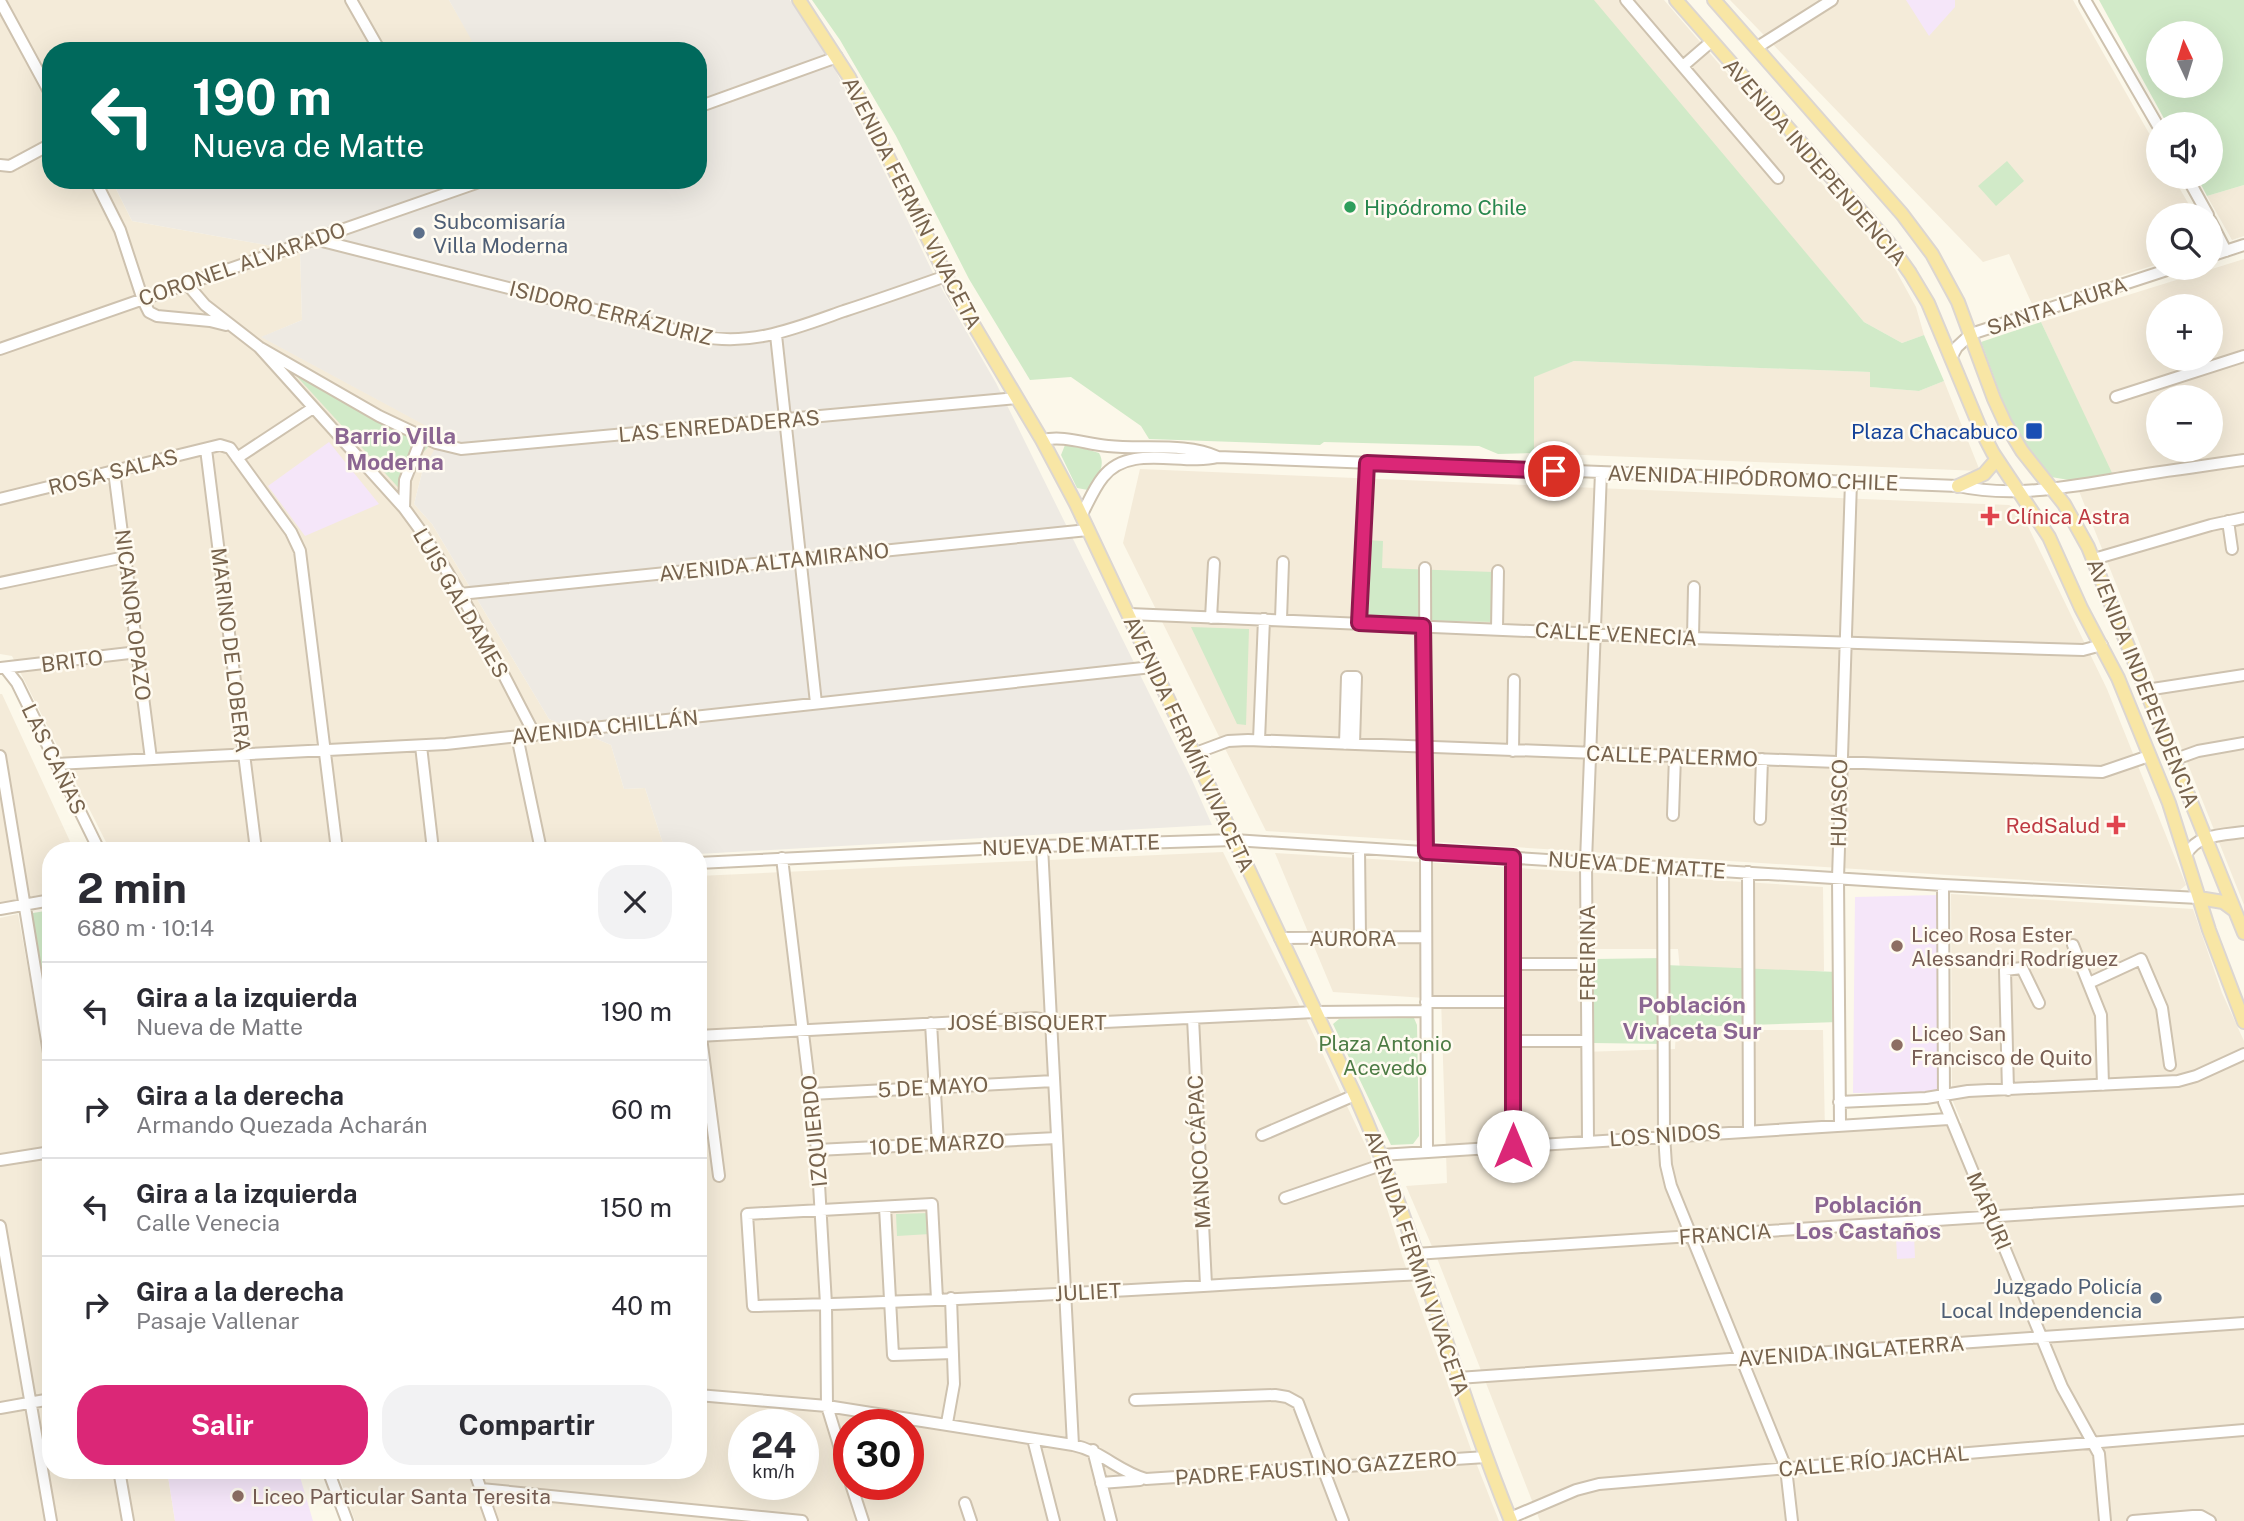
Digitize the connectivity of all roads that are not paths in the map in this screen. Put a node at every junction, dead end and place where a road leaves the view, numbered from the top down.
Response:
1 (351, 0) edge
2 (799, 0) edge
3 (1626, 0) edge
4 (1676, 0) edge
5 (1714, 0) edge
6 (1832, 0) edge
7 (2085, 0) edge
8 (0, 1) edge
9 (1712, 41) junction
10 (375, 42) edge
11 (1756, 48) junction
12 (837, 57) junction
13 (1683, 66) junction
14 (42, 78) edge
15 (707, 104) edge
16 (2150, 112) edge
17 (42, 149) edge
18 (0, 165) edge
19 (1778, 178) dead end
20 (99, 189) edge
21 (445, 189) edge
22 (459, 189) edge
23 (447, 193) junction
24 (351, 226) junction
25 (314, 239) junction
26 (2223, 243) edge
27 (2244, 245) edge
28 (356, 248) junction
29 (2227, 251) junction
30 (2223, 252) edge
31 (946, 276) junction
32 (2146, 277) edge
33 (187, 284) junction
34 (143, 300) junction
35 (231, 327) junction
36 (1970, 334) junction
37 (776, 335) junction
38 (259, 347) junction
39 (0, 349) edge
40 (2244, 356) edge
41 (1951, 358) junction
42 (2116, 397) dead end
43 (1017, 398) junction
44 (313, 408) junction
45 (785, 419) junction
46 (422, 436) junction
47 (1042, 439) junction
48 (205, 449) junction
49 (1218, 457) junction
50 (237, 458) junction
51 (1997, 459) junction
52 (2244, 460) edge
53 (1367, 463) junction
54 (114, 471) junction
55 (1601, 472) junction
56 (1851, 482) junction
57 (1958, 486) junction
58 (2052, 488) junction
59 (2018, 490) junction
60 (0, 499) edge
61 (404, 508) junction
62 (1082, 516) junction
63 (2244, 518) edge
64 (2228, 520) junction
65 (1088, 530) junction
66 (2232, 549) dead end
67 (125, 557) junction
68 (2094, 559) junction
69 (800, 560) junction
70 (1283, 562) dead end
71 (1214, 564) dead end
72 (1425, 568) dead end
73 (1498, 570) dead end
74 (0, 583) edge
75 (1695, 587) dead end
76 (460, 594) junction
77 (1129, 614) junction
78 (1211, 618) junction
79 (1264, 619) junction
80 (1281, 619) junction
81 (1359, 623) junction
82 (1423, 626) junction
83 (1497, 629) junction
84 (1595, 634) junction
85 (1693, 638) junction
86 (1845, 643) junction
87 (2102, 645) junction
88 (138, 652) junction
89 (1152, 667) junction
90 (3, 669) edge
91 (2244, 675) edge
92 (1514, 680) dead end
93 (2146, 690) junction
94 (816, 703) junction
95 (1351, 707) dead end
96 (535, 735) junction
97 (517, 736) junction
98 (1259, 740) junction
99 (2244, 743) edge
100 (1350, 744) junction
101 (421, 746) junction
102 (1424, 747) junction
103 (325, 751) junction
104 (1513, 751) junction
105 (1194, 754) junction
106 (1590, 754) junction
107 (0, 755) edge
108 (244, 755) junction
109 (1675, 756) junction
110 (2150, 756) junction
111 (151, 759) junction
112 (1762, 760) junction
113 (2174, 760) junction
114 (1840, 762) junction
115 (56, 764) junction
116 (1673, 815) dead end
117 (1760, 819) dead end
118 (2244, 832) edge
119 (2205, 838) junction
120 (1234, 840) junction
121 (95, 842) edge
122 (255, 842) edge
123 (336, 842) edge
124 (432, 842) edge
125 (539, 842) edge
126 (1042, 846) junction
127 (1359, 848) junction
128 (1426, 852) junction
129 (2186, 855) junction
130 (1513, 857) junction
131 (782, 858) junction
132 (1586, 861) junction
133 (707, 862) edge
134 (1663, 866) junction
135 (1748, 872) junction
136 (1838, 878) junction
137 (1943, 885) junction
138 (2199, 898) junction
139 (42, 901) edge
140 (24, 904) junction
141 (0, 909) edge
142 (2235, 910) junction
143 (2244, 933) edge
144 (1426, 937) junction
145 (1360, 938) junction
146 (1280, 939) junction
147 (2073, 945) dead end
148 (1513, 964) junction
149 (1587, 964) junction
150 (2089, 983) junction
151 (1513, 1002) junction
152 (2039, 1003) dead end
153 (1426, 1006) junction
154 (42, 1011) edge
155 (1315, 1012) junction
156 (1192, 1018) junction
157 (1051, 1021) junction
158 (2244, 1022) edge
159 (931, 1023) junction
160 (803, 1030) junction
161 (707, 1036) edge
162 (1513, 1041) junction
163 (1587, 1041) junction
164 (2244, 1054) edge
165 (2169, 1065) dead end
166 (1054, 1081) junction
167 (2103, 1085) junction
168 (935, 1087) junction
169 (707, 1088) edge
170 (2008, 1090) junction
171 (811, 1094) junction
172 (1355, 1095) junction
173 (1942, 1095) junction
174 (1839, 1102) junction
175 (1949, 1119) junction
176 (1840, 1124) junction
177 (1749, 1130) junction
178 (1262, 1135) dead end
179 (1664, 1135) junction
180 (1057, 1138) junction
181 (1588, 1140) junction
182 (938, 1144) junction
183 (1513, 1146) junction
184 (817, 1150) junction
185 (1427, 1152) junction
186 (42, 1153) edge
187 (1383, 1159) junction
188 (0, 1160) edge
189 (719, 1176) dead end
190 (1285, 1198) dead end
191 (2244, 1200) edge
192 (885, 1207) junction
193 (821, 1210) junction
194 (1992, 1217) junction
195 (0, 1226) edge
196 (1691, 1236) junction
197 (1415, 1254) junction
198 (1423, 1274) junction
199 (1206, 1286) junction
200 (1065, 1293) junction
201 (951, 1298) junction
202 (937, 1299) junction
203 (890, 1301) junction
204 (826, 1304) junction
205 (2244, 1323) edge
206 (2040, 1337) junction
207 (953, 1353) junction
208 (1742, 1358) junction
209 (1458, 1378) junction
210 (707, 1396) edge
211 (1135, 1400) dead end
212 (42, 1401) edge
213 (30, 1403) junction
214 (827, 1406) junction
215 (0, 1408) edge
216 (947, 1423) junction
217 (833, 1426) edge
218 (2244, 1430) edge
219 (1033, 1439) junction
220 (2093, 1443) junction
221 (1073, 1445) junction
222 (1093, 1450) junction
223 (1486, 1457) junction
224 (1323, 1468) junction
225 (1786, 1468) junction
226 (42, 1470) edge
227 (44, 1479) edge
228 (121, 1479) edge
229 (331, 1479) edge
230 (477, 1479) edge
231 (1146, 1479) junction
232 (1101, 1483) junction
233 (481, 1489) junction
234 (856, 1500) edge
235 (965, 1503) dead end
236 (1510, 1520) edge
237 (2209, 1520) edge
238 (51, 1521) edge
239 (128, 1521) edge
240 (346, 1521) edge
241 (492, 1521) edge
242 (802, 1521) edge
243 (863, 1521) edge
244 (971, 1521) edge
245 (1054, 1521) edge
246 (1111, 1521) edge
247 (1343, 1521) edge
248 (1792, 1521) edge
249 (2105, 1521) edge
250 (2133, 1521) edge

1 - 10 street
2 - 12 main road, AVENIDA FERMÍN VIVACETA
3 - 13 street
4 - 9 main road, AVENIDA INDEPENDENCIA
5 - 11 main road, AVENIDA INDEPENDENCIA
6 - 11 street
7 - 16 street
8 - 14 street
9 - 13 street
9 - 41 main road, AVENIDA INDEPENDENCIA
11 - 36 main road, AVENIDA INDEPENDENCIA
12 - 15 street
12 - 31 main road, AVENIDA FERMÍN VIVACETA
13 - 19 street
17 - 18 street
20 - 34 street
21 - 23 street
22 - 23 street, CORONEL ALVARADO
23 - 24 street, CORONEL ALVARADO
24 - 25 street, CORONEL ALVARADO
24 - 28 street
25 - 28 street, ISIDORO ERRÁZURIZ
25 - 33 street, CORONEL ALVARADO
26 - 29 street
27 - 29 street
28 - 37 street, ISIDORO ERRÁZURIZ
29 - 30 street
31 - 37 street, ISIDORO ERRÁZURIZ
31 - 43 main road, AVENIDA FERMÍN VIVACETA
32 - 36 street, SANTA LAURA
33 - 34 street, CORONEL ALVARADO
33 - 35 street, LUIS GALDAMES
34 - 35 street, LUIS GALDAMES
34 - 39 street, CORONEL ALVARADO
35 - 38 street, LUIS GALDAMES
36 - 41 street, SANTA LAURA
36 - 58 main road, AVENIDA INDEPENDENCIA
37 - 45 street
38 - 44 street, LUIS GALDAMES
38 - 46 street, LAS ENREDADERAS
40 - 42 street
41 - 51 main road, AVENIDA INDEPENDENCIA
43 - 45 street, LAS ENREDADERAS
43 - 47 main road, AVENIDA FERMÍN VIVACETA
44 - 50 street
44 - 61 street, LUIS GALDAMES
45 - 46 street, LAS ENREDADERAS
45 - 69 street
46 - 61 street
47 - 49 street, AVENIDA HIPÓDROMO CHILE
47 - 62 main road, AVENIDA FERMÍN VIVACETA
48 - 50 street, ROSA SALAS
48 - 54 street, ROSA SALAS
48 - 108 street, MARINO DE LOBERA
49 - 53 street, AVENIDA HIPÓDROMO CHILE
49 - 62 street, AVENIDA HIPÓDROMO CHILE
50 - 103 street
51 - 57 main road
51 - 59 main road, AVENIDA INDEPENDENCIA
52 - 58 street, AVENIDA HIPÓDROMO CHILE
53 - 55 street, AVENIDA HIPÓDROMO CHILE
53 - 81 street
54 - 60 street, ROSA SALAS
54 - 67 street, NICANOR OPAZO
55 - 56 street, AVENIDA HIPÓDROMO CHILE
55 - 84 street, FREIRINA
56 - 57 street, AVENIDA HIPÓDROMO CHILE
56 - 86 street, HUASCO
57 - 59 street, AVENIDA HIPÓDROMO CHILE
58 - 59 street, AVENIDA HIPÓDROMO CHILE
58 - 68 main road, AVENIDA INDEPENDENCIA
59 - 87 main road, AVENIDA INDEPENDENCIA
61 - 76 street, LUIS GALDAMES
62 - 65 main road, AVENIDA FERMÍN VIVACETA
63 - 64 street
64 - 66 street
64 - 68 street
65 - 69 street, AVENIDA ALTAMIRANO
65 - 77 main road, AVENIDA FERMÍN VIVACETA
67 - 74 street
67 - 88 street, NICANOR OPAZO
68 - 93 main road, AVENIDA INDEPENDENCIA
69 - 76 street, AVENIDA ALTAMIRANO
69 - 94 street
70 - 80 street
71 - 78 street
72 - 82 street
73 - 83 street
75 - 85 street
76 - 96 street, LUIS GALDAMES
77 - 78 street, CALLE VENECIA
77 - 89 main road, AVENIDA FERMÍN VIVACETA
78 - 79 street, CALLE VENECIA
79 - 80 street, CALLE VENECIA
79 - 98 street
80 - 81 street, CALLE VENECIA
81 - 82 street, CALLE VENECIA
82 - 83 street, CALLE VENECIA
82 - 102 street
83 - 84 street, CALLE VENECIA
84 - 85 street, CALLE VENECIA
84 - 106 street, FREIRINA
85 - 86 street, CALLE VENECIA
86 - 87 street, CALLE VENECIA
86 - 114 street, HUASCO
87 - 110 main road, AVENIDA INDEPENDENCIA
88 - 90 street, BRITO
88 - 111 street, NICANOR OPAZO
89 - 94 street, AVENIDA CHILLÁN
89 - 105 main road, AVENIDA FERMÍN VIVACETA
90 - 115 street, LAS CAÑAS
91 - 93 street
92 - 104 street
93 - 113 main road, AVENIDA INDEPENDENCIA
94 - 96 street, AVENIDA CHILLÁN
95 - 100 street
96 - 97 street, AVENIDA CHILLÁN
97 - 101 street, AVENIDA CHILLÁN
97 - 125 street
98 - 100 street, CALLE PALERMO
98 - 105 street, CALLE PALERMO
99 - 113 street
100 - 102 street, CALLE PALERMO
101 - 103 street, AVENIDA CHILLÁN
101 - 124 street
102 - 104 street, CALLE PALERMO
102 - 128 street
103 - 108 street, AVENIDA CHILLÁN
103 - 123 street
104 - 106 street, CALLE PALERMO
105 - 120 main road, AVENIDA FERMÍN VIVACETA
106 - 109 street, CALLE PALERMO
106 - 132 street, FREIRINA
107 - 140 street
108 - 111 street, AVENIDA CHILLÁN
108 - 122 street, MARINO DE LOBERA
109 - 112 street, CALLE PALERMO
109 - 116 street
110 - 114 street, CALLE PALERMO
110 - 129 main road, AVENIDA INDEPENDENCIA
111 - 115 street, AVENIDA CHILLÁN
112 - 114 street, CALLE PALERMO
112 - 117 street
113 - 119 main road, AVENIDA INDEPENDENCIA
114 - 136 street, HUASCO
115 - 121 street, LAS CAÑAS
118 - 119 street
119 - 129 street
119 - 142 main road, AVENIDA INDEPENDENCIA
120 - 126 street, NUEVA DE MATTE
120 - 127 street, NUEVA DE MATTE
120 - 146 main road, AVENIDA FERMÍN VIVACETA
126 - 131 street, NUEVA DE MATTE
126 - 157 street
127 - 128 street, NUEVA DE MATTE
127 - 145 street
128 - 130 street, NUEVA DE MATTE
128 - 144 street
129 - 138 main road, AVENIDA INDEPENDENCIA
130 - 132 street, NUEVA DE MATTE
130 - 148 street
131 - 133 street, NUEVA DE MATTE
131 - 160 street, IZQUIERDO
132 - 134 street, NUEVA DE MATTE
132 - 149 street, FREIRINA
134 - 135 street, NUEVA DE MATTE
134 - 179 street
135 - 136 street, NUEVA DE MATTE
135 - 177 street
136 - 137 street, NUEVA DE MATTE
136 - 174 street, HUASCO
137 - 138 street, NUEVA DE MATTE
137 - 173 street, MARURI
138 - 142 main road
138 - 158 main road, AVENIDA INDEPENDENCIA
139 - 140 street
140 - 141 street
140 - 154 street
142 - 143 main road, AVENIDA INDEPENDENCIA
144 - 145 street, AURORA
144 - 153 street
145 - 146 street, AURORA
146 - 155 main road, AVENIDA FERMÍN VIVACETA
147 - 150 street
148 - 149 street
148 - 151 street
149 - 163 street, FREIRINA
150 - 165 street
150 - 167 street
151 - 153 street, JOSÉ BISQUERT
151 - 162 street
152 - 170 street
153 - 155 street, JOSÉ BISQUERT
153 - 185 street
155 - 156 street, JOSÉ BISQUERT
155 - 172 main road, AVENIDA FERMÍN VIVACETA
156 - 157 street, JOSÉ BISQUERT
156 - 199 street, MANCO CÁPAC
157 - 159 street, JOSÉ BISQUERT
157 - 166 street
159 - 160 street, JOSÉ BISQUERT
159 - 168 street
160 - 161 street, JOSÉ BISQUERT
160 - 171 street, IZQUIERDO
162 - 163 street
162 - 183 street
163 - 181 street, FREIRINA
164 - 167 street
166 - 168 street, 5 DE MAYO
166 - 180 street
167 - 170 street
168 - 171 street, 5 DE MAYO
168 - 182 street
169 - 189 street
170 - 173 street
171 - 184 street, IZQUIERDO
172 - 178 street
172 - 187 main road, AVENIDA FERMÍN VIVACETA
173 - 174 street
173 - 175 street, MARURI
174 - 176 street, HUASCO
175 - 176 street, LOS NIDOS
175 - 194 street, MARURI
176 - 177 street, LOS NIDOS
177 - 179 street, LOS NIDOS
179 - 181 street, LOS NIDOS
179 - 196 street
180 - 182 street, 10 DE MARZO
180 - 200 street
181 - 183 street, LOS NIDOS
182 - 184 street, 10 DE MARZO
183 - 185 street, LOS NIDOS
184 - 193 street, IZQUIERDO
185 - 187 street, LOS NIDOS
186 - 188 street
187 - 190 street, LOS NIDOS
187 - 197 main road, AVENIDA FERMÍN VIVACETA
191 - 194 street, FRANCIA
192 - 193 street
192 - 202 street
192 - 203 street
193 - 204 street, IZQUIERDO
193 - 204 street, JULIET
194 - 196 street, FRANCIA
194 - 206 street, MARURI
195 - 213 street
196 - 197 street, FRANCIA
196 - 208 street
197 - 198 main road, AVENIDA FERMÍN VIVACETA
198 - 199 street, JULIET
198 - 209 main road, AVENIDA FERMÍN VIVACETA
199 - 200 street, JULIET
200 - 201 street, JULIET
200 - 221 street
201 - 202 street, JULIET
201 - 207 street
202 - 203 street, JULIET
203 - 204 street, JULIET
203 - 207 street
204 - 214 street, IZQUIERDO
205 - 206 street, AVENIDA INGLATERRA
206 - 208 street, AVENIDA INGLATERRA
206 - 220 street, MARURI
207 - 216 street
208 - 209 street, AVENIDA INGLATERRA
208 - 225 street
209 - 223 main road, AVENIDA FERMÍN VIVACETA
210 - 214 street, PADRE FAUSTINO GAZZERO
211 - 224 street
212 - 213 street
213 - 215 street
213 - 226 street
214 - 216 street, PADRE FAUSTINO GAZZERO
214 - 217 street, IZQUIERDO
216 - 219 street, PADRE FAUSTINO GAZZERO
218 - 220 street, CALLE RÍO JACHAL
219 - 221 street, PADRE FAUSTINO GAZZERO
219 - 245 street
220 - 225 street, CALLE RÍO JACHAL
220 - 249 street, MARURI
221 - 222 street, PADRE FAUSTINO GAZZERO
222 - 231 street, PADRE FAUSTINO GAZZERO
222 - 232 street
223 - 224 street, PADRE FAUSTINO GAZZERO
223 - 236 main road, AVENIDA FERMÍN VIVACETA
224 - 231 street, PADRE FAUSTINO GAZZERO
224 - 247 street
225 - 236 street, CALLE RÍO JACHAL
225 - 248 street
227 - 238 street
228 - 239 street
229 - 240 street
230 - 233 street
231 - 232 street, PADRE FAUSTINO GAZZERO
232 - 246 street
233 - 241 street
233 - 242 street
234 - 243 street
235 - 244 street
237 - 250 street

